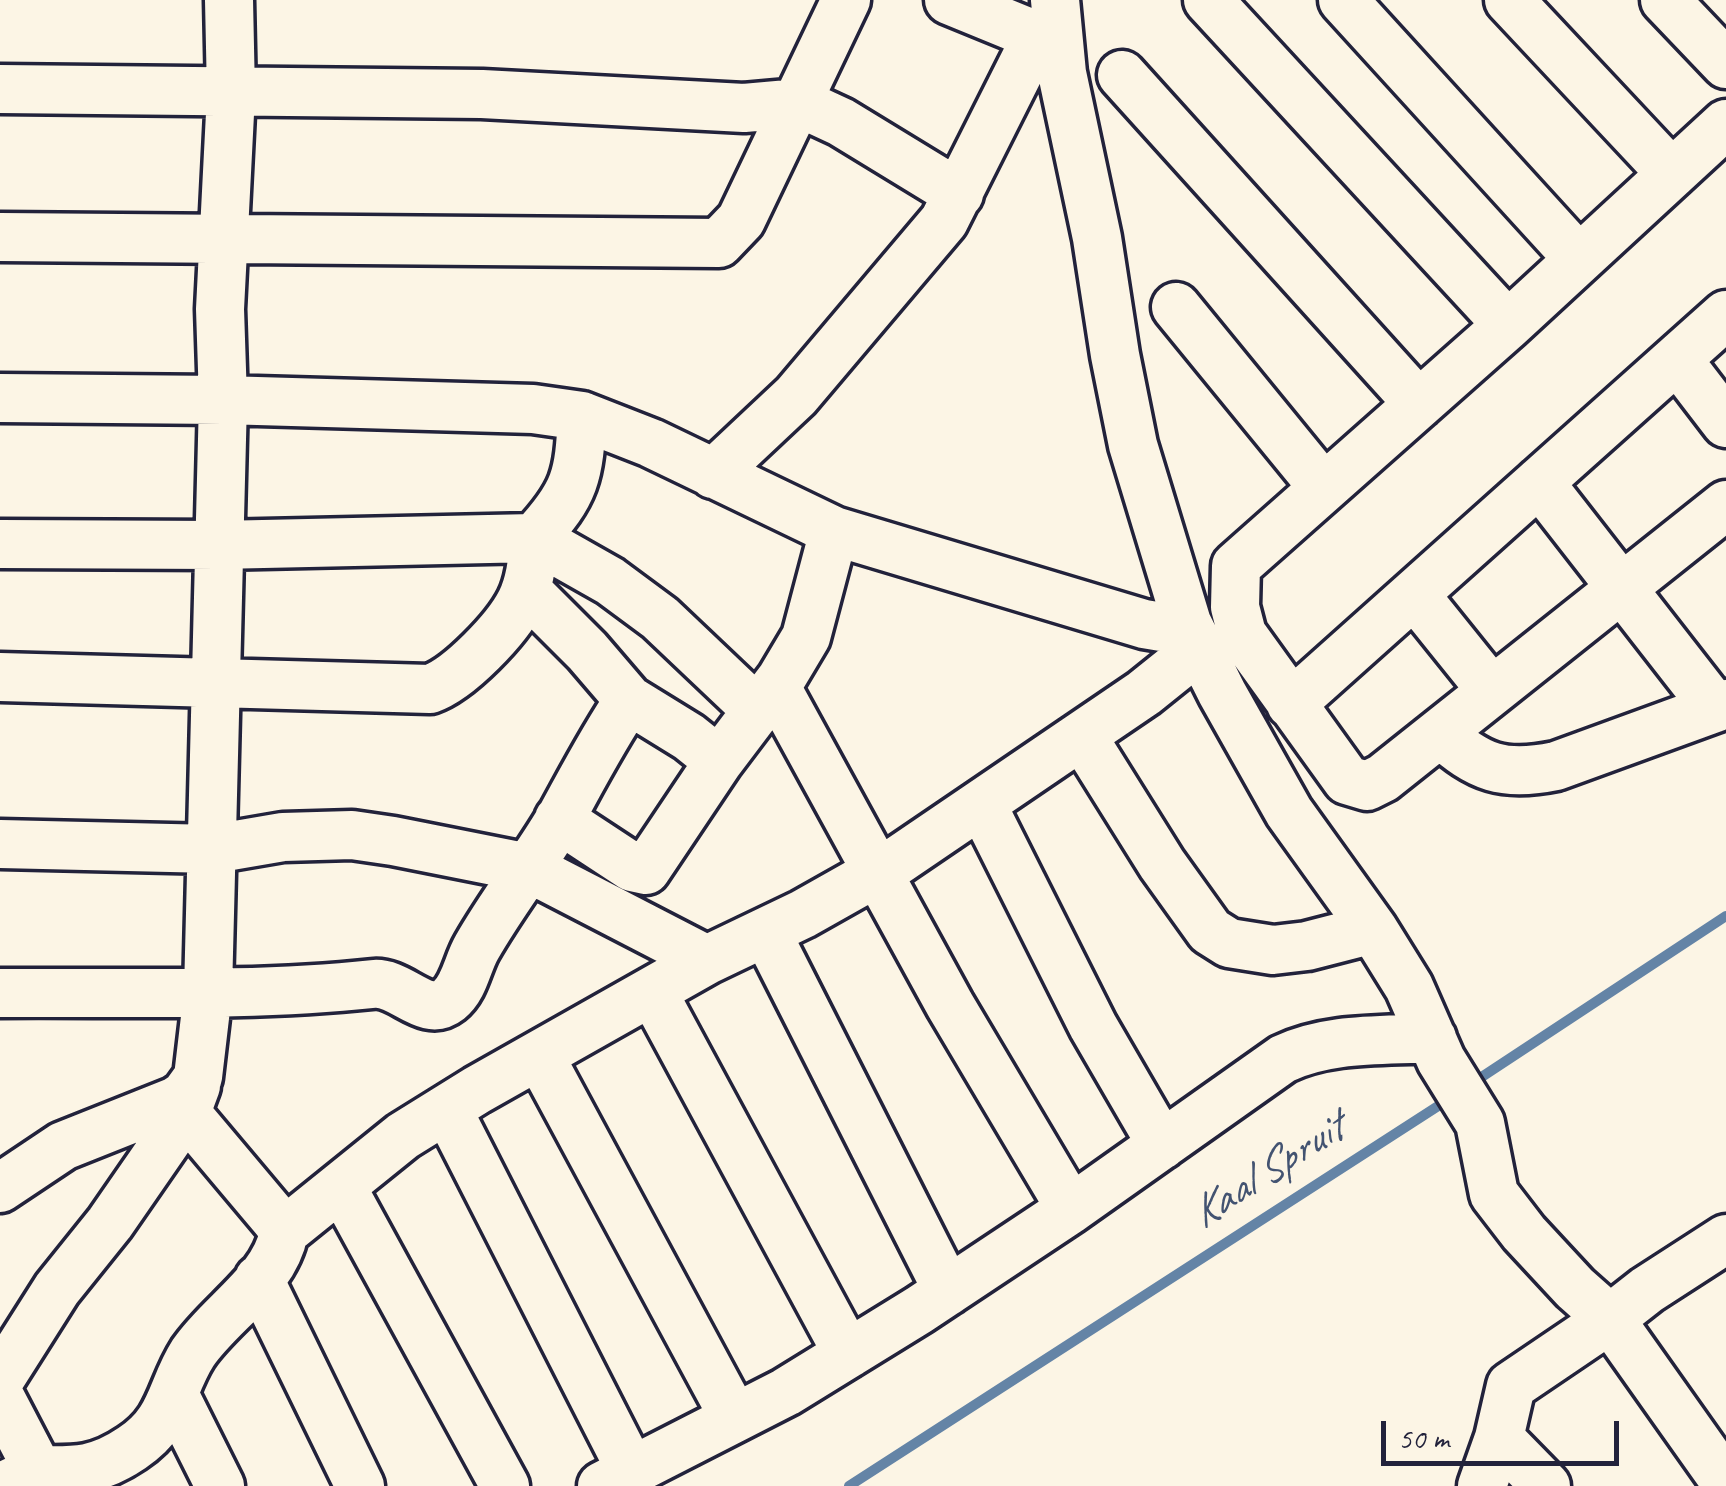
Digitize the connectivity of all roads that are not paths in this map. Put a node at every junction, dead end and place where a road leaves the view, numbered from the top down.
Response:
1 (229, 0) edge
2 (846, 0) edge
3 (949, 0) edge
4 (1208, 0) edge
5 (1343, 0) edge
6 (1509, 0) edge
7 (1665, 0) edge
8 (1050, 24) edge
9 (1726, 64) edge
10 (1122, 75) dead end
11 (0, 90) edge
12 (230, 94) junction
13 (800, 102) junction
14 (1726, 124) edge
15 (1672, 174) junction
16 (959, 194) junction
17 (0, 238) edge
18 (224, 238) junction
19 (1579, 259) junction
20 (1176, 307) dead end
21 (1726, 314) edge
22 (1508, 325) junction
23 (1677, 359) junction
24 (0, 398) edge
25 (223, 400) junction
26 (1419, 404) junction
27 (582, 416) junction
28 (1726, 423) edge
29 (714, 474) junction
30 (1539, 482) junction
31 (1324, 488) junction
32 (1726, 505) edge
33 (834, 531) junction
34 (534, 538) junction
35 (0, 544) edge
36 (218, 545) junction
37 (1622, 588) junction
38 (526, 590) junction
39 (1414, 594) junction
40 (1194, 636) junction
41 (0, 677) edge
42 (218, 681) junction
43 (1492, 691) junction
44 (767, 699) junction
45 (630, 700) junction
46 (1291, 704) junction
47 (1720, 706) edge
48 (1440, 732) junction
49 (1082, 736) junction
50 (719, 761) junction
51 (982, 805) junction
52 (560, 819) junction
53 (0, 844) edge
54 (213, 848) junction
55 (529, 868) junction
56 (879, 870) junction
57 (1373, 929) junction
58 (766, 932) junction
59 (708, 960) junction
60 (652, 991) junction
61 (0, 992) edge
62 (208, 992) junction
63 (1437, 1048) junction
64 (539, 1055) junction
65 (192, 1095) junction
66 (447, 1109) junction
67 (1162, 1145) junction
68 (341, 1186) junction
69 (0, 1188) edge
70 (1071, 1209) junction
71 (284, 1232) junction
72 (1726, 1239) edge
73 (259, 1279) junction
74 (948, 1291) junction
75 (1610, 1319) junction
76 (848, 1354) junction
77 (0, 1379) edge
78 (175, 1396) junction
79 (0, 1397) edge
80 (734, 1417) junction
81 (1500, 1438) junction
82 (21, 1478) edge
83 (89, 1478) edge
84 (616, 1478) edge
85 (1726, 1482) edge
86 (220, 1486) edge
87 (360, 1486) edge
88 (505, 1486) edge
89 (1482, 1486) edge
90 (1546, 1486) edge

1 - 12 street
2 - 13 street
3 - 8 street
4 - 22 street
5 - 19 street
6 - 15 street
7 - 9 street
8 - 16 street
8 - 40 street
10 - 26 street
11 - 12 street
12 - 13 street
12 - 18 street
13 - 16 street
13 - 18 street
14 - 15 street
15 - 19 street
16 - 29 street
17 - 18 street
18 - 25 street
19 - 22 street
20 - 31 street
21 - 23 street
22 - 26 street
23 - 28 street
23 - 30 street
24 - 25 street
25 - 27 street
25 - 36 street
26 - 31 street
27 - 29 street
27 - 34 street
29 - 33 street
30 - 37 street
30 - 39 street
31 - 46 street
32 - 37 street
33 - 40 street
33 - 44 street
34 - 36 street
34 - 38 street
34 - 44 street
35 - 36 street
36 - 42 street
37 - 43 street
37 - 47 street
38 - 42 street
38 - 45 street
39 - 43 street
39 - 46 street
40 - 49 street
40 - 57 street
41 - 42 street
42 - 54 street
43 - 48 street
44 - 50 street
44 - 56 street
45 - 50 street
45 - 52 street
46 - 48 street
47 - 48 street
49 - 51 street
49 - 57 street
50 - 52 street
51 - 56 street
51 - 67 street
52 - 55 street
53 - 54 street
54 - 55 street
54 - 62 street
55 - 59 street
55 - 62 street
56 - 58 street
56 - 70 street
57 - 63 street
58 - 59 street
58 - 74 street
59 - 60 street
60 - 64 street
60 - 76 street
61 - 62 street
62 - 65 street
63 - 67 street
63 - 75 street
64 - 66 street
64 - 80 street
65 - 69 street
65 - 71 street
65 - 77 street
66 - 68 street
66 - 84 street
67 - 70 street
68 - 71 street
68 - 88 street
70 - 74 street
71 - 73 street
72 - 75 street
73 - 78 street
73 - 87 street
74 - 76 street
75 - 81 street
75 - 85 street
76 - 80 street
78 - 83 street
78 - 86 street
79 - 82 street
80 - 84 street
81 - 89 street
81 - 90 street
82 - 83 street

